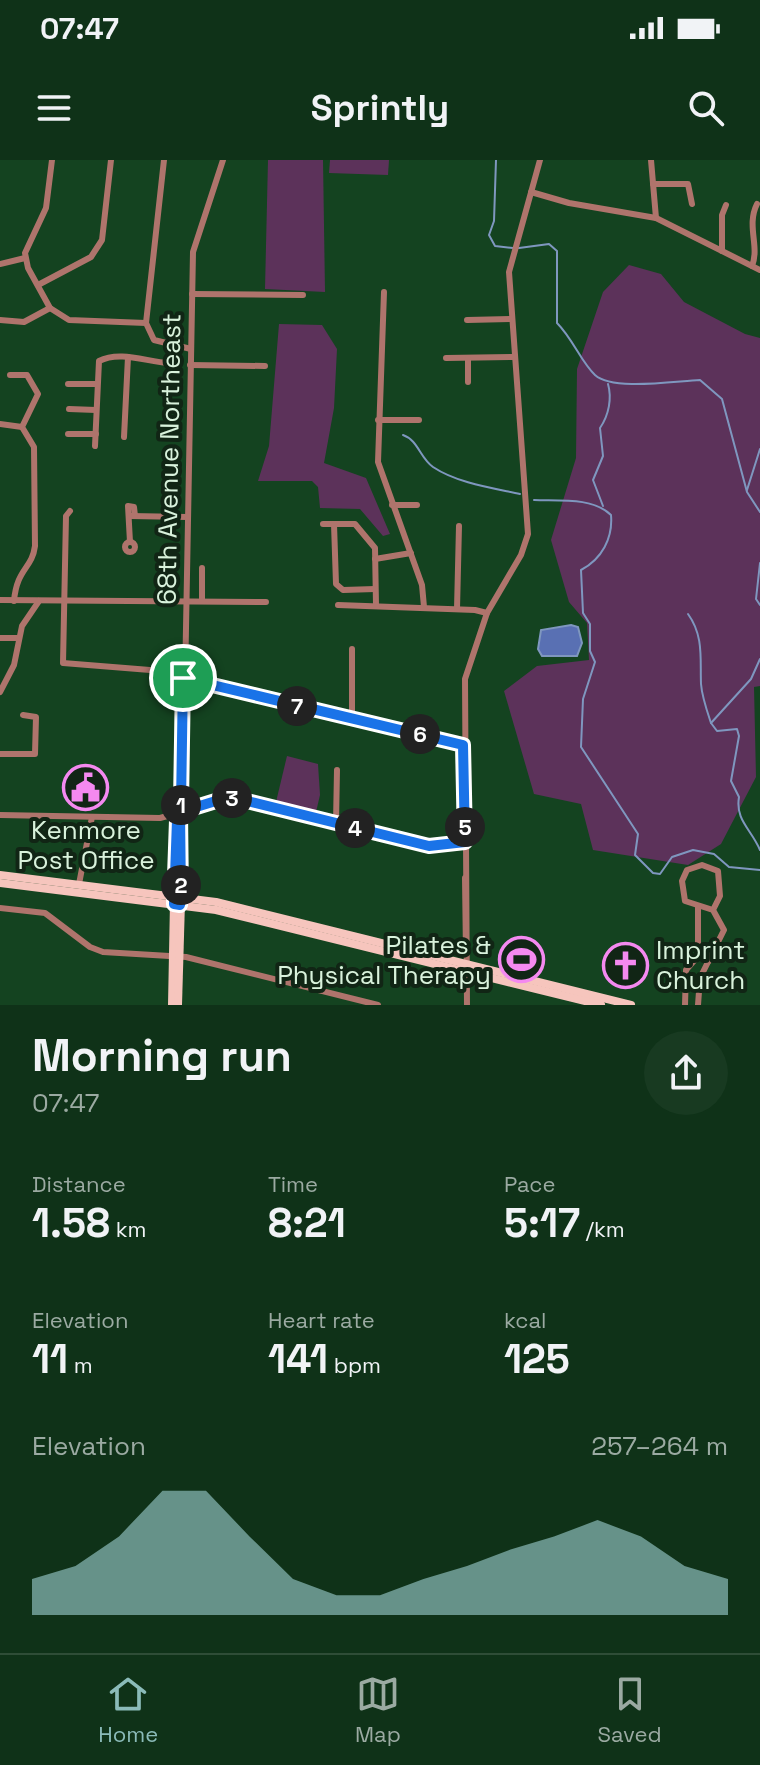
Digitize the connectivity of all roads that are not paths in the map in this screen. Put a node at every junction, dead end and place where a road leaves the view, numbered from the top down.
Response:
1 (52, 160) edge
2 (111, 160) edge
3 (164, 160) edge
4 (223, 160) edge
5 (540, 160) edge
6 (651, 160) edge
7 (653, 184) junction
8 (531, 192) junction
9 (692, 204) dead end
10 (757, 204) dead end
11 (726, 205) dead end
12 (656, 218) junction
13 (722, 251) junction
14 (25, 258) junction
15 (0, 264) edge
16 (752, 266) junction
17 (760, 270) edge
18 (38, 285) junction
19 (384, 292) dead end
20 (192, 294) junction
21 (303, 295) dead end
22 (50, 308) junction
23 (512, 319) junction
24 (0, 320) edge
25 (467, 320) dead end
26 (146, 323) junction
27 (175, 347) junction
28 (191, 349) junction
29 (128, 357) junction
30 (515, 357) junction
31 (446, 358) dead end
32 (468, 358) junction
33 (190, 365) junction
34 (265, 366) dead end
35 (10, 375) dead end
36 (468, 382) dead end
37 (68, 384) dead end
38 (97, 384) junction
39 (69, 409) dead end
40 (96, 410) junction
41 (378, 420) junction
42 (419, 420) dead end
43 (0, 424) edge
44 (22, 427) junction
45 (68, 434) dead end
46 (96, 434) junction
47 (124, 437) dead end
48 (95, 446) dead end
49 (392, 505) junction
50 (417, 505) dead end
51 (70, 511) dead end
52 (187, 517) junction
53 (323, 524) dead end
54 (334, 524) junction
55 (459, 526) dead end
56 (130, 542) dead end
57 (410, 551) junction
58 (375, 558) junction
59 (202, 568) dead end
60 (375, 589) junction
61 (0, 600) edge
62 (14, 601) junction
63 (39, 601) junction
64 (202, 601) junction
65 (62, 602) junction
66 (266, 602) dead end
67 (186, 603) junction
68 (338, 605) dead end
69 (376, 605) junction
70 (424, 607) junction
71 (457, 609) junction
72 (487, 613) junction
73 (0, 638) edge
74 (17, 638) junction
75 (352, 649) dead end
76 (183, 678) junction
77 (0, 692) edge
78 (23, 715) dead end
79 (352, 718) junction
80 (463, 745) junction
81 (0, 754) edge
82 (337, 770) dead end
83 (180, 812) junction
84 (0, 815) edge
85 (92, 817) junction
86 (336, 823) junction
87 (465, 842) junction
88 (0, 875) edge
89 (0, 883) edge
90 (16, 883) junction
91 (79, 884) junction
92 (178, 901) junction
93 (698, 907) junction
94 (0, 908) edge
95 (713, 910) junction
96 (176, 955) junction
97 (699, 955) junction
98 (708, 962) junction
99 (466, 964) junction
100 (172, 1005) edge
101 (178, 1005) edge
102 (378, 1005) edge
103 (467, 1005) edge
104 (601, 1005) edge
105 (631, 1005) edge
106 (685, 1005) edge
107 (698, 1005) edge

1 - 14 street
2 - 18 street
3 - 26 street
4 - 20 street, 68th Avenue Northeast
5 - 8 street
6 - 7 street
7 - 9 street
7 - 12 street
8 - 12 street
8 - 23 street
10 - 16 street
11 - 13 street
12 - 13 street
13 - 16 street
14 - 15 street
14 - 18 street
16 - 17 street
18 - 22 street
19 - 41 street
20 - 21 street
20 - 28 street, 68th Avenue Northeast
22 - 24 street
22 - 26 street
23 - 25 street
23 - 30 street
26 - 27 street
27 - 28 street
27 - 29 street
28 - 33 street, 68th Avenue Northeast
29 - 38 street
29 - 47 street
30 - 32 street
30 - 72 street
31 - 32 street
32 - 36 street
33 - 34 street
33 - 52 street, 68th Avenue Northeast
35 - 44 street
37 - 38 street
38 - 40 street
39 - 40 street
40 - 46 street
41 - 42 street
41 - 49 street
43 - 44 street
44 - 62 street
45 - 46 street
46 - 48 street
49 - 50 street
49 - 57 street
51 - 65 street
52 - 56 street
52 - 67 street, 68th Avenue Northeast
53 - 54 street
54 - 58 street
54 - 60 street
55 - 71 street
57 - 58 street
57 - 70 street
58 - 60 street
59 - 64 street
60 - 69 street
61 - 62 street
62 - 63 street
63 - 65 street
63 - 74 street
64 - 66 street
64 - 67 street
65 - 67 street
65 - 76 street
67 - 76 street, 68th Avenue Northeast
68 - 69 street
69 - 70 street
70 - 71 street
71 - 72 street
72 - 80 street
73 - 74 street
74 - 77 street
75 - 79 street
76 - 79 street
76 - 83 street, 68th Avenue Northeast
78 - 81 street
79 - 80 street
80 - 87 street
82 - 86 street
83 - 85 street
83 - 86 street
83 - 92 street, 68th Avenue Northeast
84 - 85 street
85 - 91 street
86 - 87 street
87 - 99 street
88 - 91 main road
89 - 90 main road
90 - 91 main road
90 - 92 main road
91 - 92 main road
92 - 96 main road, 68th Avenue Northeast
92 - 99 main road
93 - 95 street
93 - 95 street
93 - 97 street
94 - 96 street
95 - 98 street
96 - 100 main road, 68th Avenue Northeast
96 - 101 main road, 68th Avenue Northeast
96 - 102 street
97 - 98 street
97 - 106 street
98 - 107 street
99 - 103 street
99 - 104 main road
99 - 105 main road

